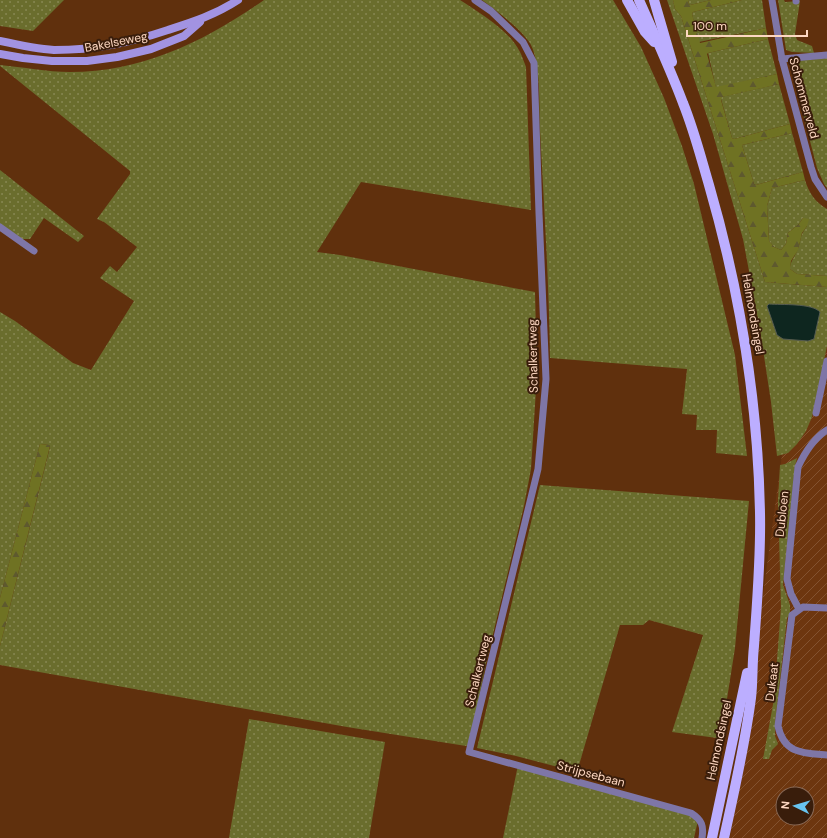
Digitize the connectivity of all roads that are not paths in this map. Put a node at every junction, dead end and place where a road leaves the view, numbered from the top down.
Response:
1 (238, 0) edge
2 (475, 0) edge
3 (627, 0) edge
4 (639, 0) edge
5 (654, 0) edge
6 (772, 0) edge
7 (204, 19) junction
8 (0, 41) edge
9 (659, 47) junction
10 (0, 54) edge
11 (827, 55) edge
12 (782, 59) junction
13 (683, 103) junction
14 (827, 197) edge
15 (0, 227) edge
16 (34, 251) dead end
17 (827, 360) edge
18 (816, 413) dead end
19 (827, 430) edge
20 (827, 608) edge
21 (799, 609) junction
22 (753, 648) junction
23 (469, 752) joint
24 (827, 755) edge
25 (702, 838) edge
26 (712, 838) edge
27 (724, 838) edge

1 - 7 main road, Bakelseweg
2 - 23 street, Schalkertweg
3 - 9 main road
4 - 9 main road, Helmondsingel
5 - 13 main road
6 - 12 street, Schommerveld
7 - 8 main road, Bakelseweg
7 - 10 main road, Bakelseweg
9 - 13 main road, Helmondsingel
11 - 12 street
12 - 14 street, Schommerveld
13 - 22 main road, Helmondsingel
15 - 16 street
17 - 18 street
19 - 21 street, Dubloen
20 - 21 street
21 - 24 street, Dukaat
22 - 26 main road, Helmondsingel
22 - 27 main road, Helmondsingel
23 - 25 street, Strijpsebaan

